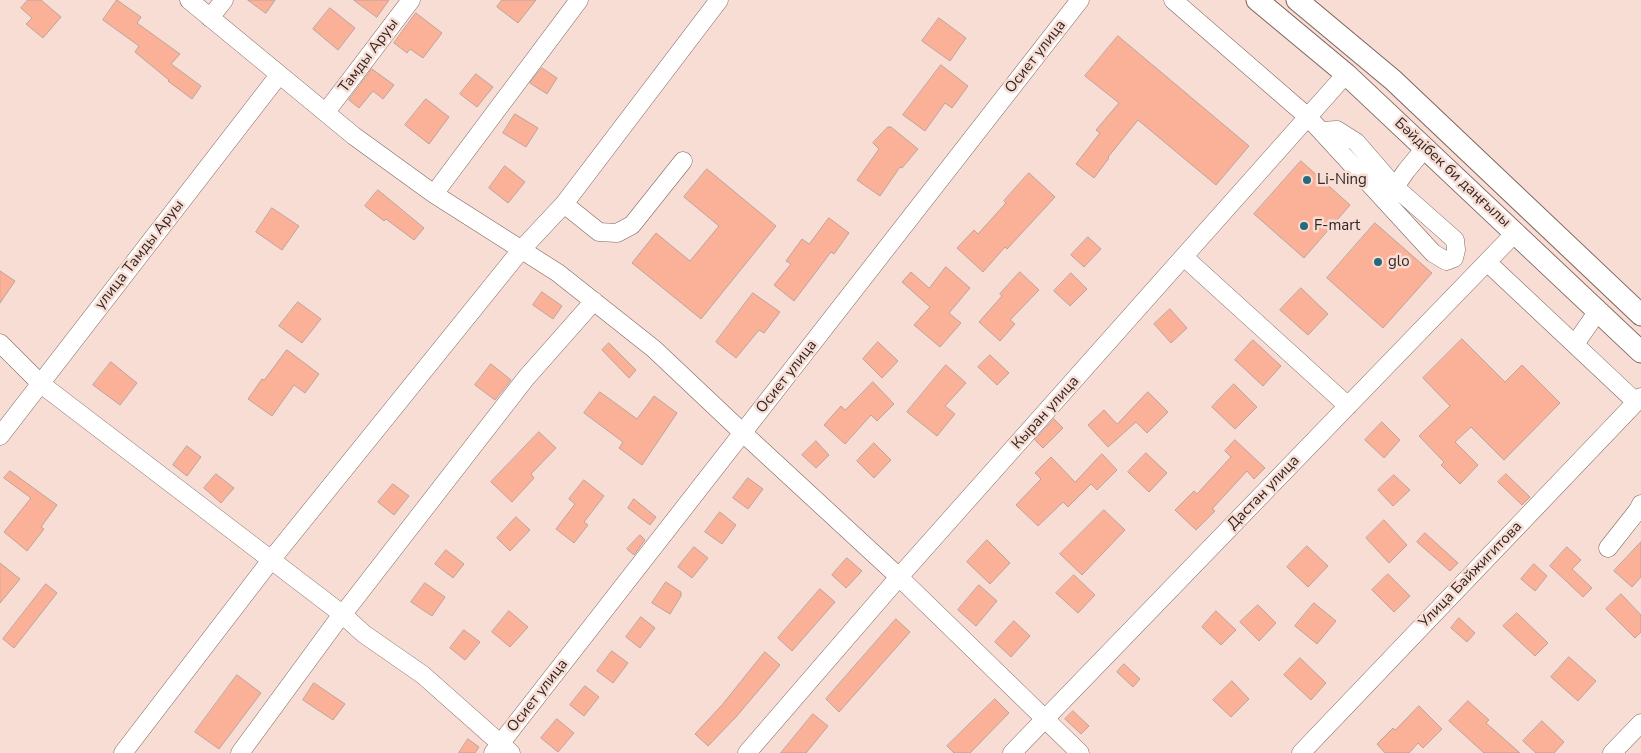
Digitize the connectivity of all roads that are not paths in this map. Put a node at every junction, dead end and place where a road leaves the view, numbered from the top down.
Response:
1 (189, 0) edge
2 (224, 0) edge
3 (411, 0) edge
4 (580, 0) edge
5 (719, 0) edge
6 (1080, 0) edge
7 (1173, 0) edge
8 (1257, 0) edge
9 (1297, 0) edge
10 (210, 18) junction
11 (1346, 74) junction
12 (279, 75) junction
13 (326, 112) junction
14 (1308, 117) junction
15 (1321, 131) junction
16 (1425, 148) junction
17 (682, 161) dead end
18 (1395, 187) junction
19 (434, 194) junction
20 (564, 204) junction
21 (1516, 232) junction
22 (521, 250) junction
23 (1184, 256) junction
24 (1454, 258) junction
25 (1488, 262) junction
26 (1474, 275) junction
27 (594, 301) junction
28 (1598, 311) junction
29 (1641, 315) edge
30 (0, 343) edge
31 (1575, 344) junction
32 (1641, 352) edge
33 (41, 384) junction
34 (1639, 400) edge
35 (1348, 406) junction
36 (743, 433) junction
37 (0, 436) edge
38 (1641, 504) edge
39 (1608, 548) dead end
40 (271, 560) junction
41 (899, 578) junction
42 (343, 614) junction
43 (1045, 720) junction
44 (1641, 722) edge
45 (501, 750) edge
46 (123, 753) edge
47 (240, 753) edge
48 (747, 753) edge
49 (1012, 753) edge
50 (1080, 753) edge
51 (1301, 753) edge
52 (1612, 753) edge

1 - 10 street
2 - 10 street
3 - 13 street, Тамды Аруы
4 - 19 street
5 - 20 street
6 - 36 street, Осиет улица
7 - 14 street
8 - 11 main road, Бәйдібек би даңғылы
9 - 29 main road, Бәйдібек би даңғылы
10 - 12 street
11 - 14 street, Кыран улица
11 - 16 main road, Бәйдібек би даңғылы
12 - 13 street
12 - 33 street, улица Тамды Аруы
13 - 19 street
14 - 15 street
14 - 23 street, Кыран улица
15 - 18 street
15 - 24 street
16 - 18 street
16 - 21 main road, Бәйдібек би даңғылы
17 - 20 street
18 - 24 street
19 - 22 street
20 - 22 street
21 - 25 street, Дастан улица
21 - 28 main road, Бәйдібек би даңғылы
22 - 27 street
22 - 40 street
23 - 35 street
23 - 41 street, Кыран улица
24 - 26 street
25 - 26 street, Дастан улица
25 - 31 street
26 - 35 street, Дастан улица
27 - 36 street
27 - 42 street
28 - 31 street
28 - 32 main road, Бәйдібек би даңғылы
30 - 33 street
31 - 34 street
33 - 37 street, улица Тамды Аруы
33 - 40 street
34 - 51 street, Улица Байжигитова
35 - 43 street, Дастан улица
36 - 41 street
36 - 45 street, Осиет улица
38 - 39 street
40 - 42 street
40 - 46 street
41 - 43 street
41 - 48 street, Кыран улица
42 - 45 street
42 - 47 street
43 - 49 street, Дастан улица
43 - 50 street
44 - 52 street

